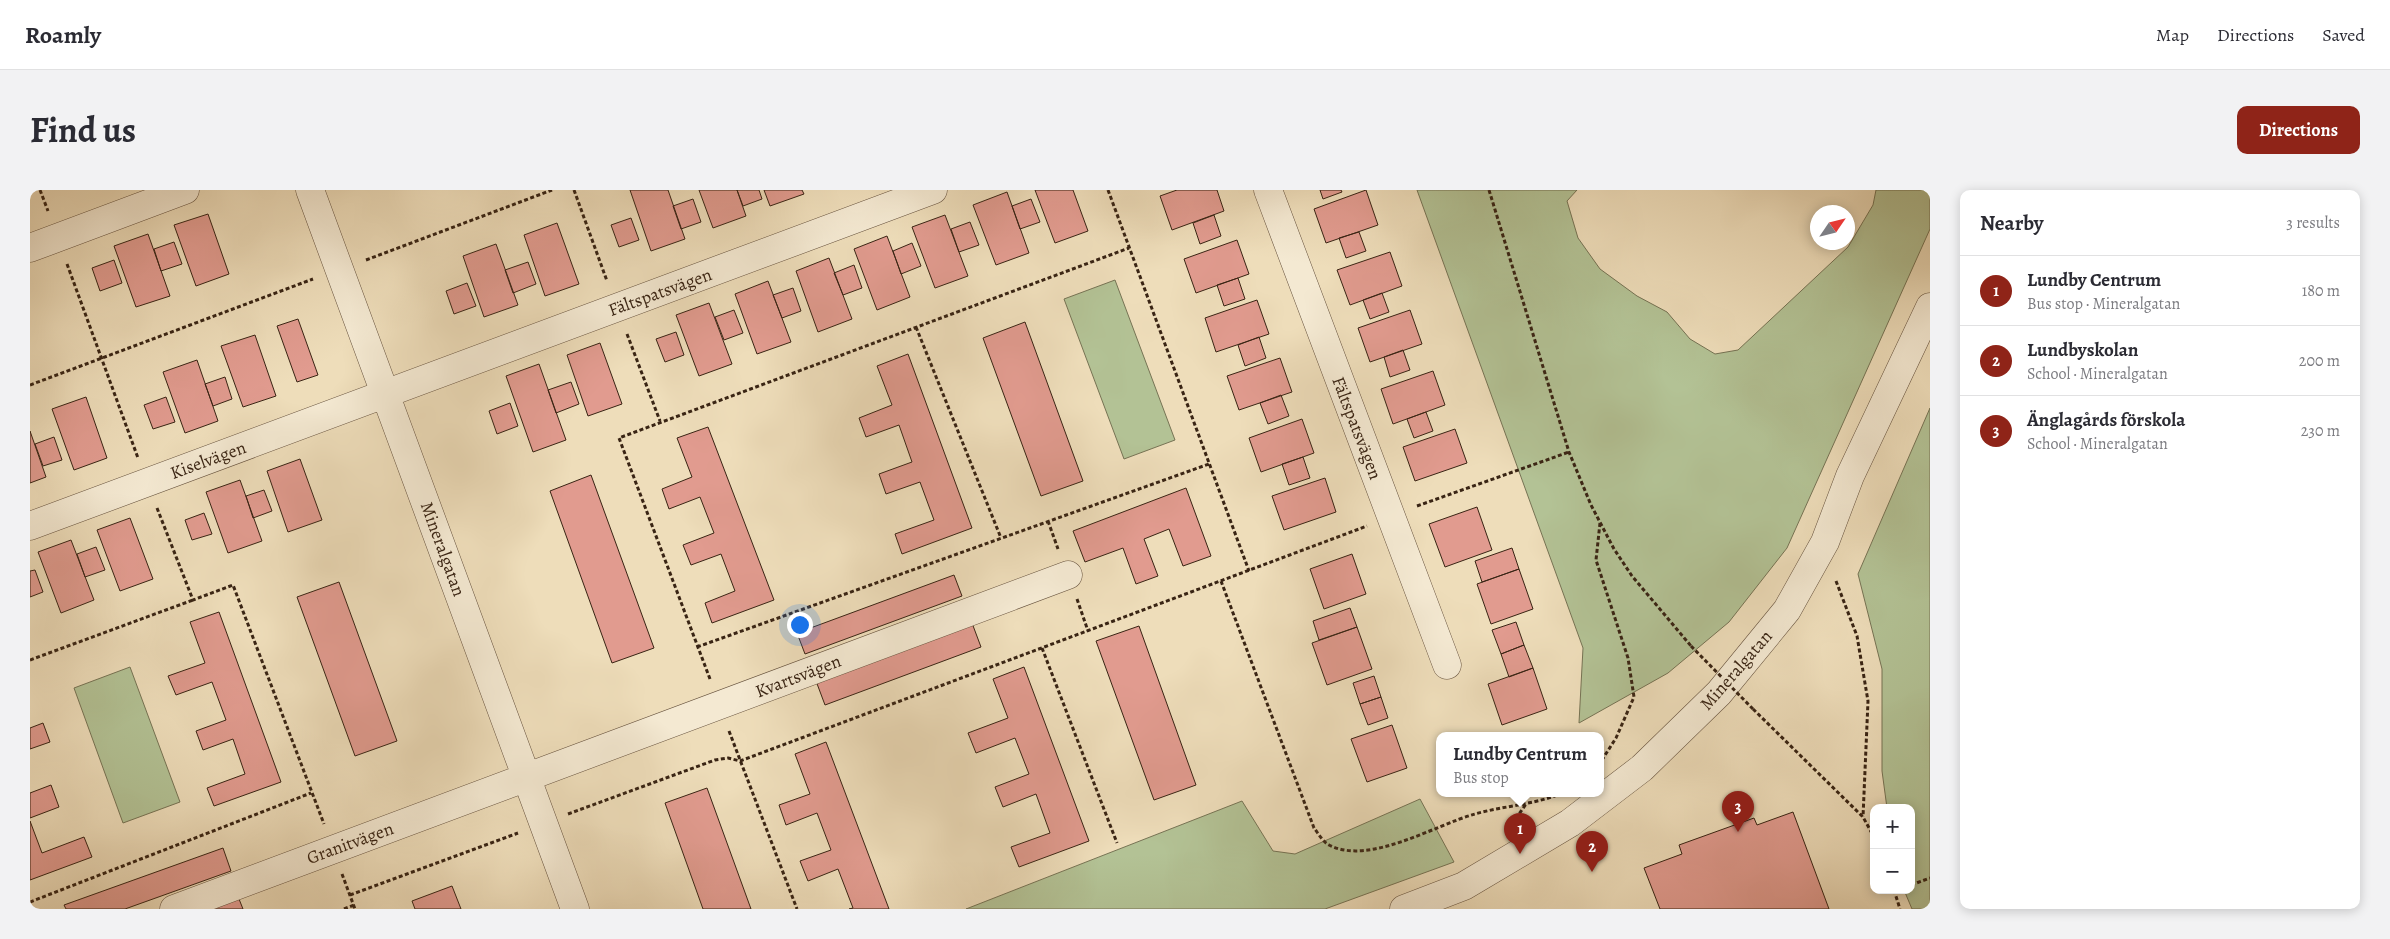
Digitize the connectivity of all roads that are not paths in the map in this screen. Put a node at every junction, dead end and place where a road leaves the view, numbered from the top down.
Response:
1 (185, 190) edge
2 (310, 190) edge
3 (933, 190) edge
4 (1268, 190) edge
5 (30, 248) edge
6 (1930, 306) edge
7 (386, 394) junction
8 (30, 526) edge
9 (1068, 575) dead end
10 (1447, 665) dead end
11 (527, 777) junction
12 (1432, 904) edge
13 (174, 909) edge
14 (576, 909) edge
15 (1404, 909) edge

1 - 5 street
2 - 7 street, Mineralgatan
3 - 7 street, Fältspatsvägen
4 - 10 street, Fältspatsvägen
6 - 12 street, Mineralgatan
7 - 8 street, Kiselvägen
7 - 11 street, Mineralgatan
9 - 11 street, Kvartsvägen
11 - 13 street, Granitvägen
11 - 14 street, Mineralgatan
12 - 15 street, Mineralgatan

